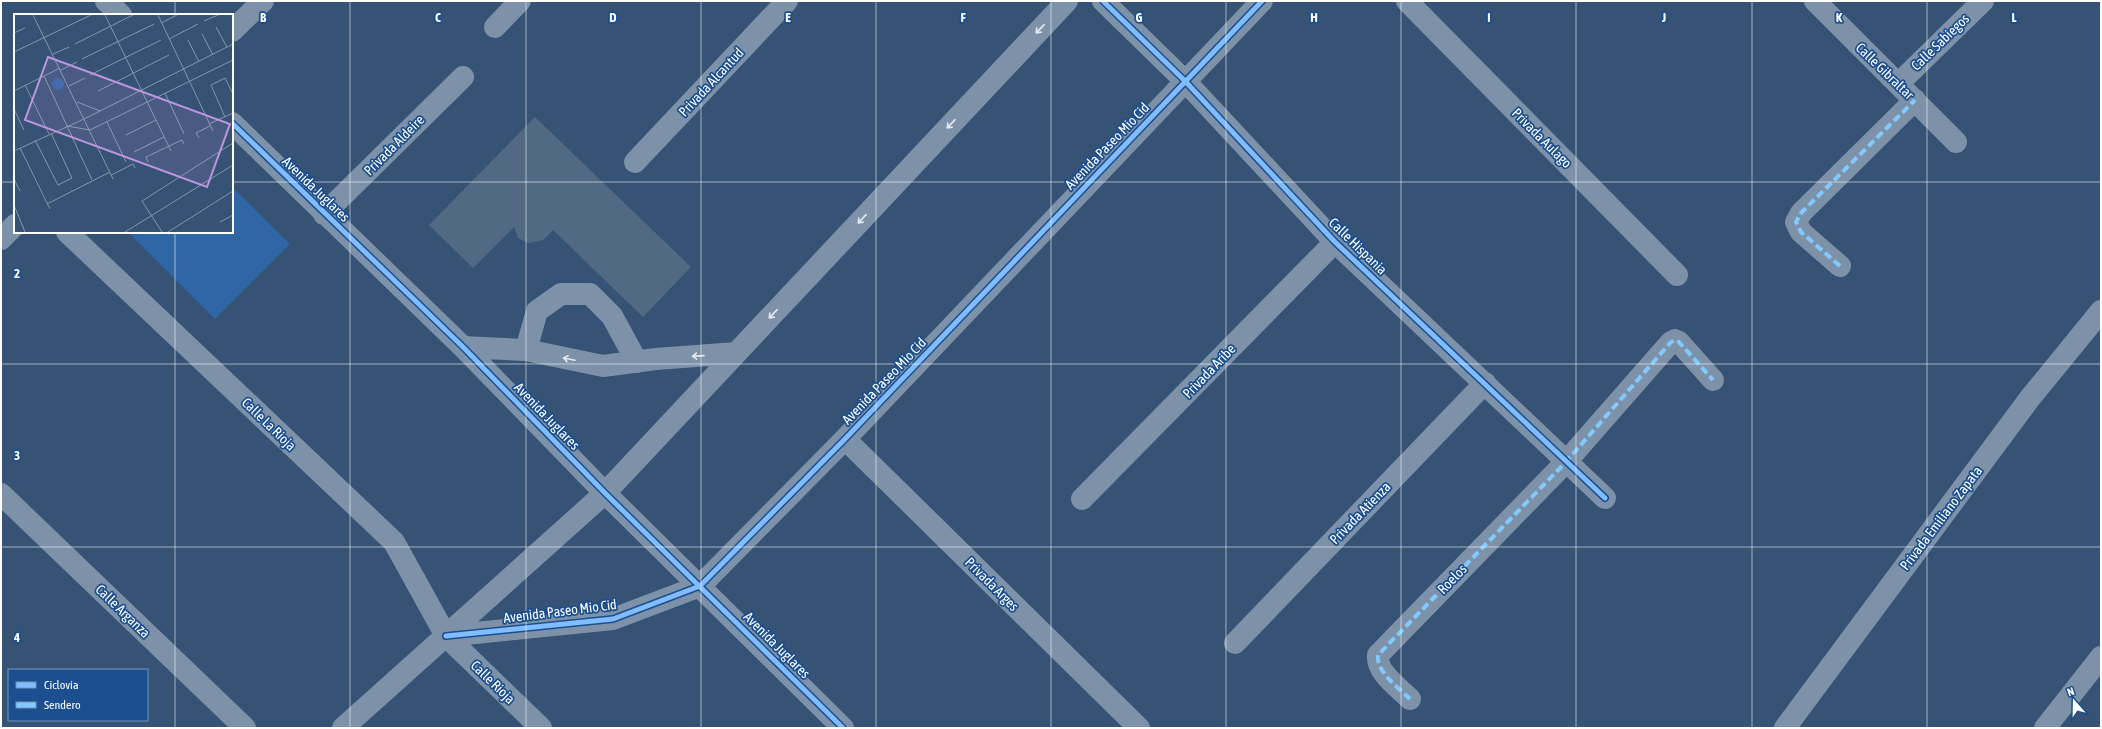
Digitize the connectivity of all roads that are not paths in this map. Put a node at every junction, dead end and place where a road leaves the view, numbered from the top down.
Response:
1 (106, 1) edge
2 (263, 1) edge
3 (520, 1) edge
4 (788, 1) edge
5 (1067, 1) edge
6 (1103, 1) edge
7 (1262, 1) edge
8 (1407, 1) edge
9 (1814, 1) edge
10 (1983, 1) edge
11 (120, 14) edge
12 (495, 27) dead end
13 (233, 30) edge
14 (463, 77) dead end
15 (1185, 81) junction
16 (1898, 84) junction
17 (1914, 100) junction
18 (233, 124) edge
19 (1956, 142) dead end
20 (635, 162) dead end
21 (324, 214) junction
22 (14, 226) edge
23 (68, 233) edge
24 (1, 239) edge
25 (1335, 242) junction
26 (1840, 266) dead end
27 (1677, 275) dead end
28 (2101, 311) edge
29 (463, 347) junction
30 (526, 350) junction
31 (736, 353) junction
32 (637, 362) junction
33 (1713, 380) dead end
34 (1485, 383) junction
35 (845, 439) junction
36 (1565, 462) junction
37 (605, 493) junction
38 (1, 494) edge
39 (1605, 498) dead end
40 (1082, 500) dead end
41 (700, 586) junction
42 (446, 636) junction
43 (1235, 643) dead end
44 (2101, 656) edge
45 (1410, 699) dead end
46 (246, 728) edge
47 (343, 728) edge
48 (541, 728) edge
49 (843, 728) edge
50 (1139, 728) edge
51 (1785, 728) edge
52 (2045, 728) edge

1 - 11 street
2 - 13 street
3 - 12 street
4 - 20 street, Privada Alcantud
5 -> 31 street, Avenida Paseo Mio Cid
6 - 15 street, Calle Hispania
7 - 15 street, Avenida Paseo Mio Cid
8 - 27 street, Privada Aulago
9 - 16 street, Calle Gibraltar
10 - 16 street, Calle Sabiegos
14 - 21 street, Privada Aldeire
15 - 25 street, Calle Hispania
15 - 35 street, Avenida Paseo Mio Cid
16 - 17 street, Calle Gibraltar
17 - 19 street, Calle Gibraltar
17 - 26 street
18 - 21 street, Avenida Juglares
21 - 29 street, Avenida Juglares
22 - 24 street
23 - 42 street, Calle La Rioja
25 - 34 street, Calle Hispania
25 - 40 street, Privada Aribe
28 - 51 street, Privada Emiliano Zapata
29 - 30 street
29 - 37 street, Avenida Juglares
32 -> 30 street
30 - 32 street
31 -> 32 street
31 - 37 street, Avenida Paseo Mio Cid
33 - 36 street
34 - 36 street, Calle Hispania
34 - 43 street, Privada Atienza
35 - 41 street, Avenida Paseo Mio Cid
35 - 50 street, Privada Arges
36 - 39 street, Calle Hispania
36 - 45 street, Roelos
37 - 41 street, Avenida Juglares
37 - 42 street, Avenida Paseo Mio Cid
38 - 46 street, Calle Arganza
41 - 42 street, Avenida Paseo Mio Cid
41 - 49 street, Avenida Juglares
42 - 47 street, Avenida Paseo Mio Cid
42 - 48 street, Calle Rioja
44 - 52 street

